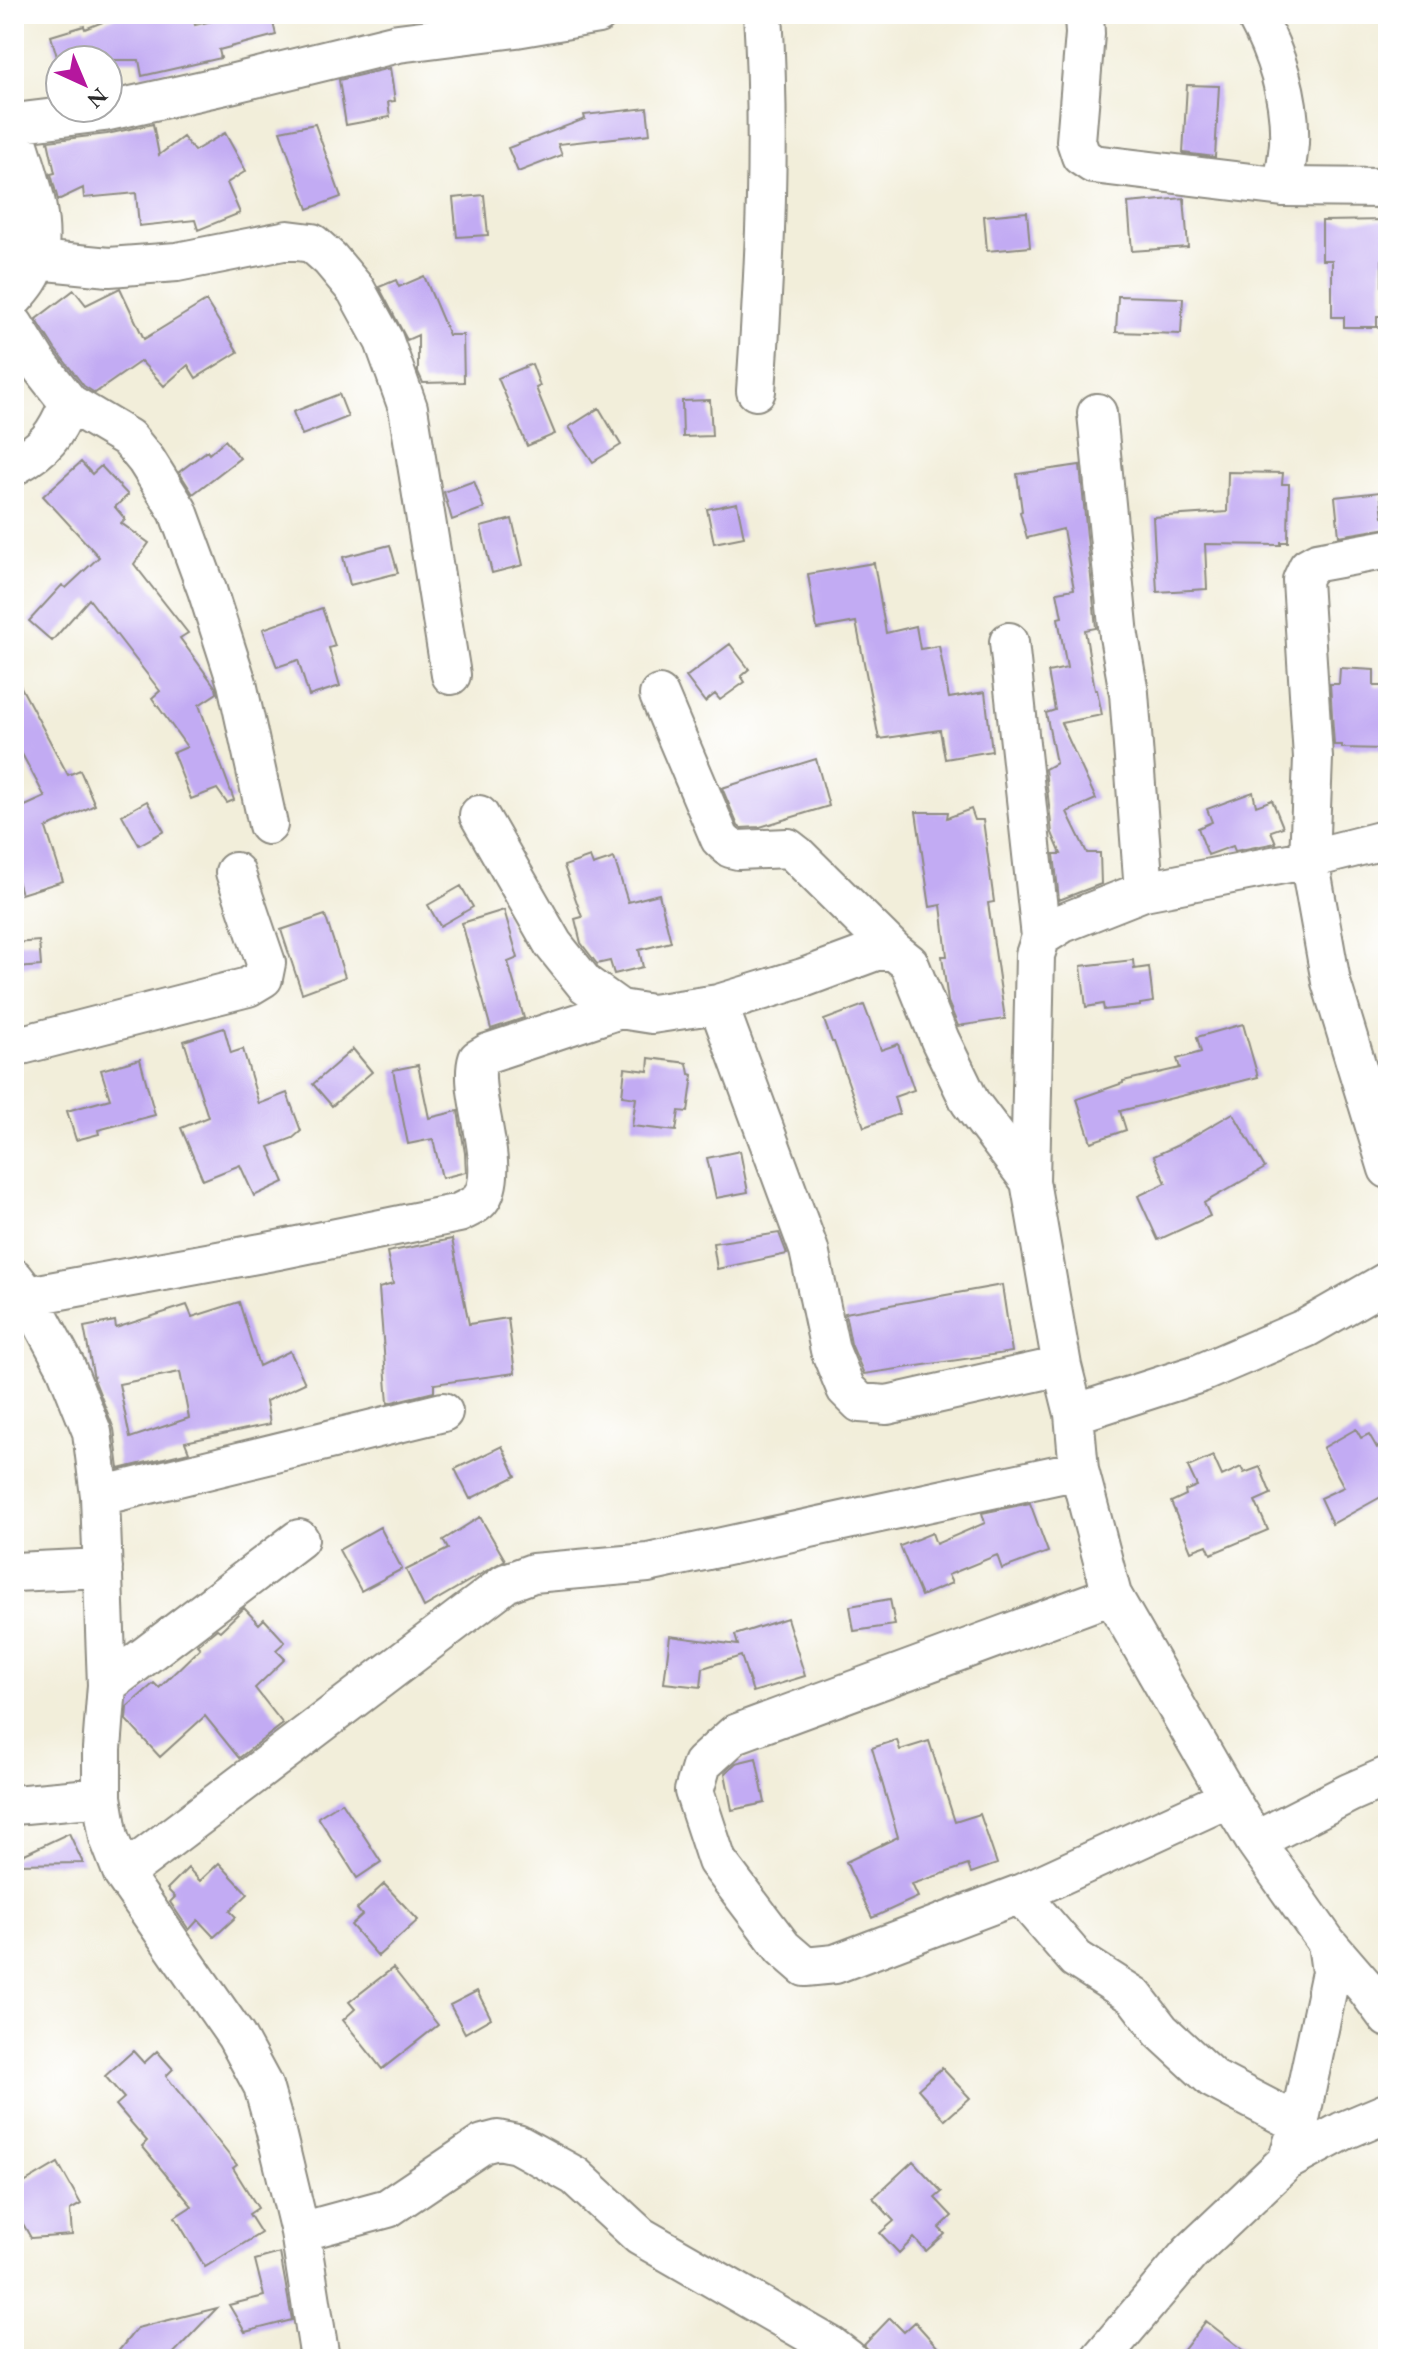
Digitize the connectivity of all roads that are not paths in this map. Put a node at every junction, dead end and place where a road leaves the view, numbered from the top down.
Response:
1 (598, 14) edge
2 (763, 14) edge
3 (1084, 14) edge
4 (1255, 14) edge
5 (14, 123) edge
6 (14, 129) edge
7 (1283, 187) junction
8 (1388, 188) edge
9 (37, 260) junction
10 (14, 298) edge
11 (14, 325) edge
12 (756, 391) dead end
13 (69, 403) junction
14 (1097, 413) dead end
15 (14, 466) edge
16 (1388, 549) edge
17 (1009, 642) dead end
18 (451, 675) dead end
19 (659, 695) dead end
20 (479, 815) dead end
21 (268, 825) dead end
22 (1388, 839) edge
23 (1309, 859) junction
24 (235, 872) dead end
25 (1144, 891) junction
26 (1041, 937) junction
27 (894, 951) junction
28 (718, 1004) junction
29 (620, 1009) junction
30 (14, 1047) edge
31 (1388, 1169) edge
32 (1030, 1181) junction
33 (1388, 1281) edge
34 (21, 1287) edge
35 (1062, 1366) junction
36 (443, 1412) dead end
37 (1074, 1414) junction
38 (1079, 1470) junction
39 (100, 1496) junction
40 (299, 1539) dead end
41 (103, 1568) junction
42 (14, 1572) edge
43 (1112, 1595) junction
44 (107, 1685) junction
45 (1388, 1776) edge
46 (102, 1797) junction
47 (1229, 1798) junction
48 (14, 1805) edge
49 (1255, 1841) junction
50 (123, 1874) junction
51 (1020, 1894) junction
52 (1327, 1943) junction
53 (1377, 1987) edge
54 (1388, 2018) edge
55 (1388, 2112) edge
56 (1299, 2124) junction
57 (1287, 2161) junction
58 (300, 2232) junction
59 (320, 2359) edge
60 (848, 2359) edge
61 (1100, 2359) edge

1 - 5 street
2 - 12 street
3 - 7 street
4 - 7 street
6 - 9 street
7 - 8 street
9 - 10 street
9 - 18 street
11 - 13 street
13 - 15 street
13 - 21 street
14 - 25 street
16 - 23 street
17 - 26 street
19 - 27 street
20 - 29 street
22 - 23 street
23 - 25 street
23 - 31 street
24 - 30 street
25 - 26 street
26 - 32 street
27 - 28 street
27 - 32 street
28 - 29 street
28 - 35 street
29 - 34 street
32 - 35 street
33 - 37 street
34 - 39 street
35 - 37 street
36 - 39 street
37 - 38 street
38 - 43 street
38 - 50 street
39 - 41 street
40 - 44 street
41 - 42 street
41 - 44 street
43 - 47 street
43 - 51 street
44 - 46 street
45 - 49 street
46 - 48 street
46 - 50 street
47 - 49 street
47 - 51 street
49 - 52 street
50 - 58 street
51 - 56 street
52 - 53 street
52 - 56 street
53 - 54 street
55 - 57 street
56 - 57 street
57 - 61 street
58 - 59 street
58 - 60 street

